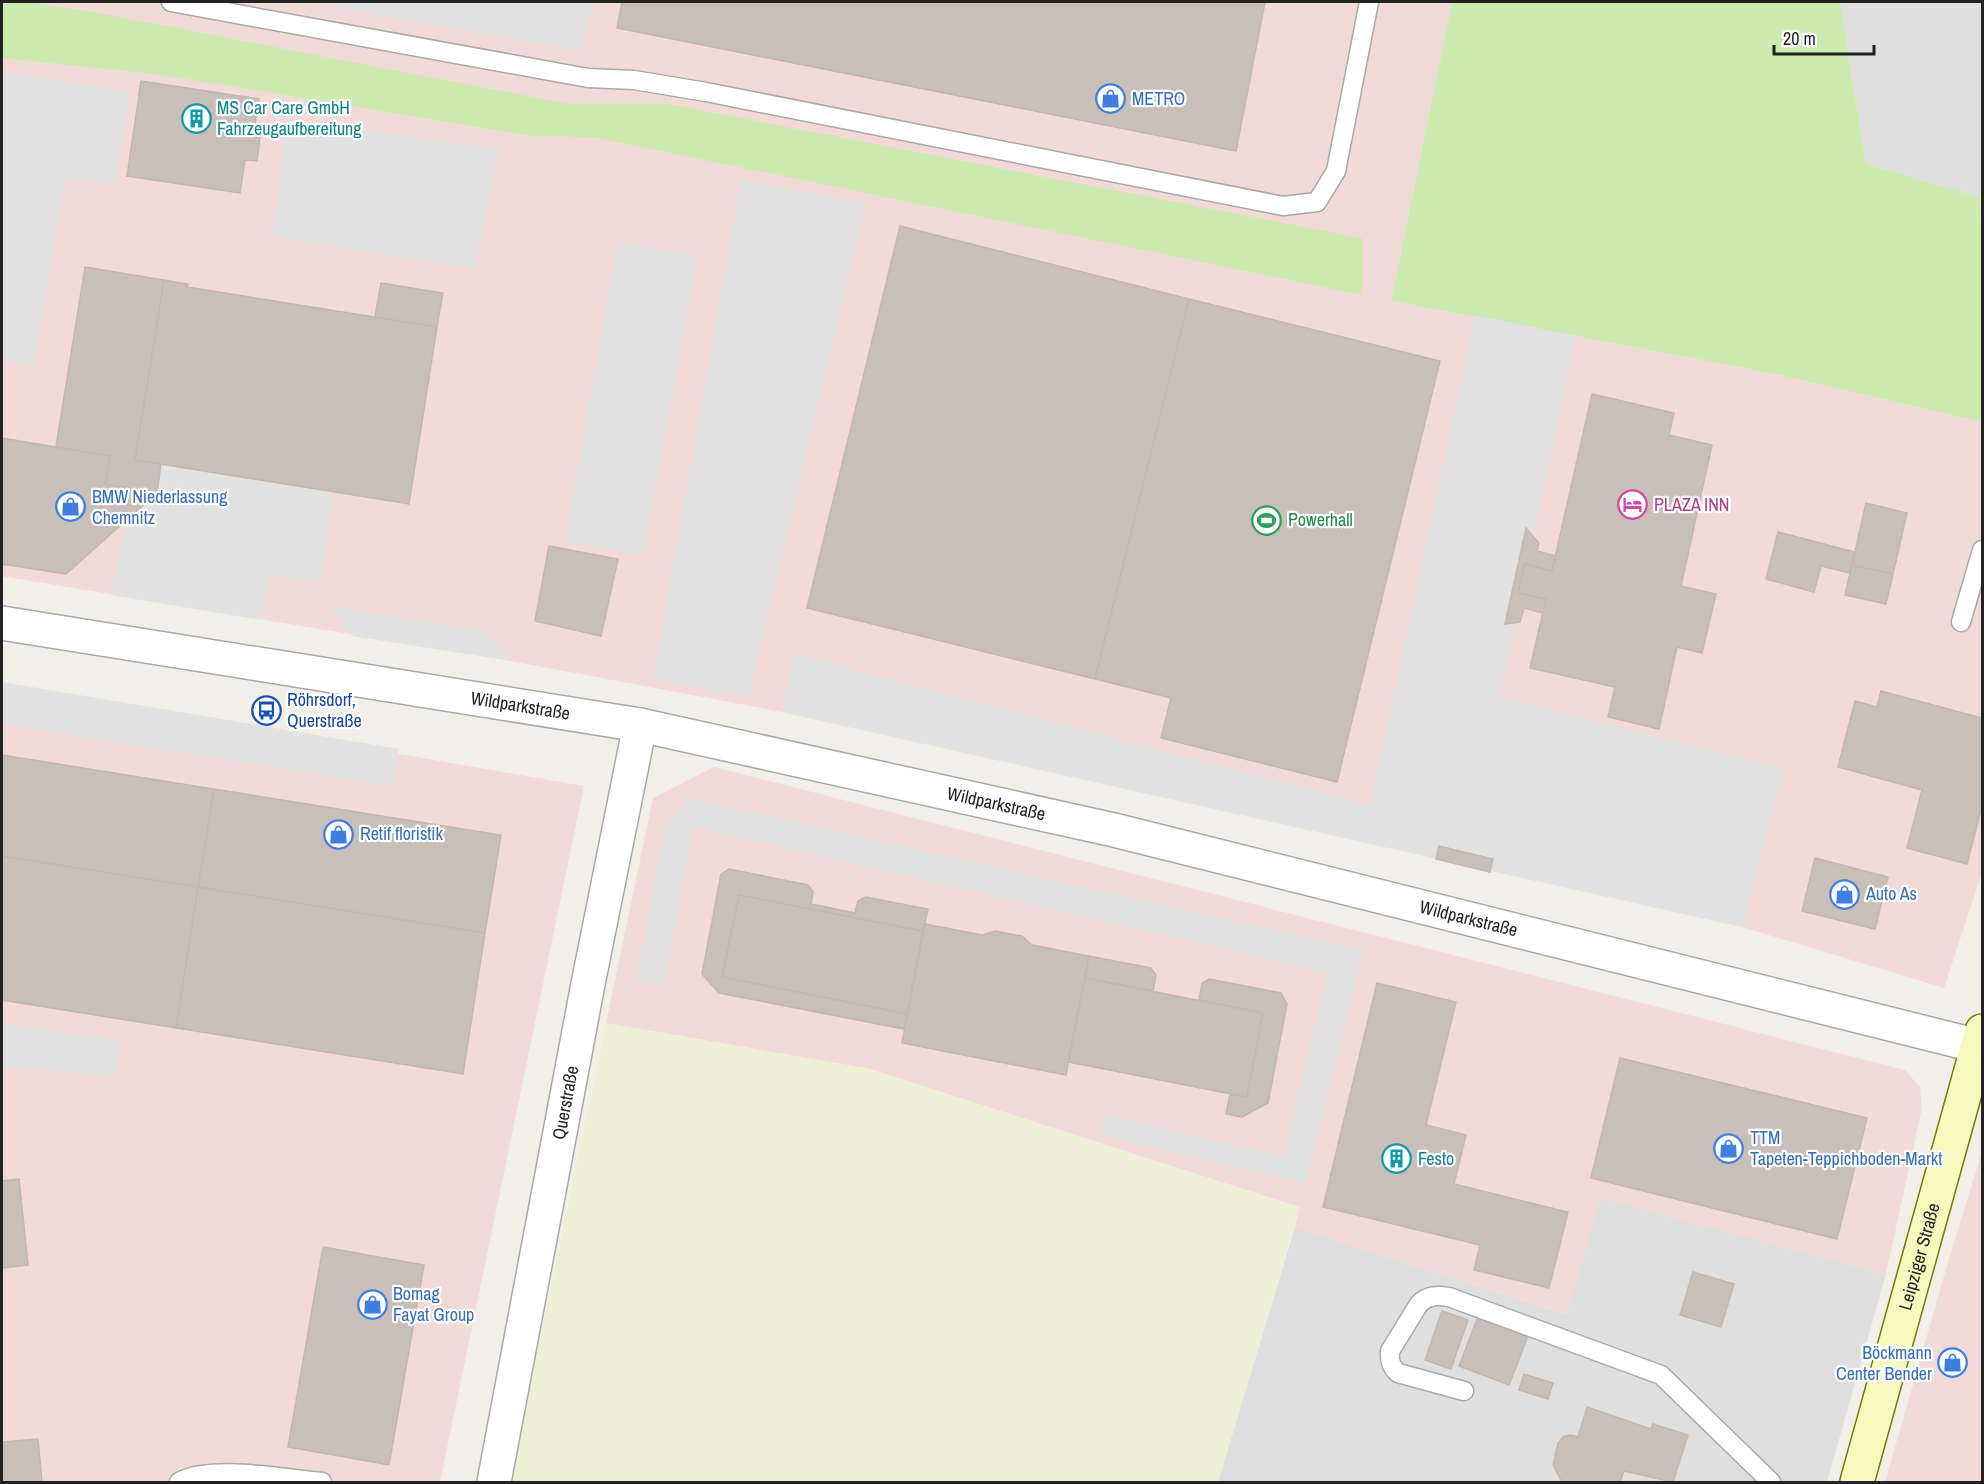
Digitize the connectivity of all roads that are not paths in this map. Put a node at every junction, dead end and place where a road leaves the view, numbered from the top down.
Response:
1 (171, 2) edge
2 (1369, 2) edge
3 (1983, 550) edge
4 (1961, 622) dead end
5 (2, 623) edge
6 (640, 725) junction
7 (1981, 1042) edge
8 (1464, 1391) dead end
9 (179, 1482) edge
10 (322, 1482) edge
11 (494, 1482) edge
12 (1771, 1482) edge
13 (1857, 1482) edge

1 - 2 lane
3 - 4 lane
5 - 6 street, Wildparkstraße
6 - 7 street, Wildparkstraße
6 - 11 street, Querstraße
7 - 13 main road, Leipziger Straße
8 - 12 lane
9 - 10 lane

